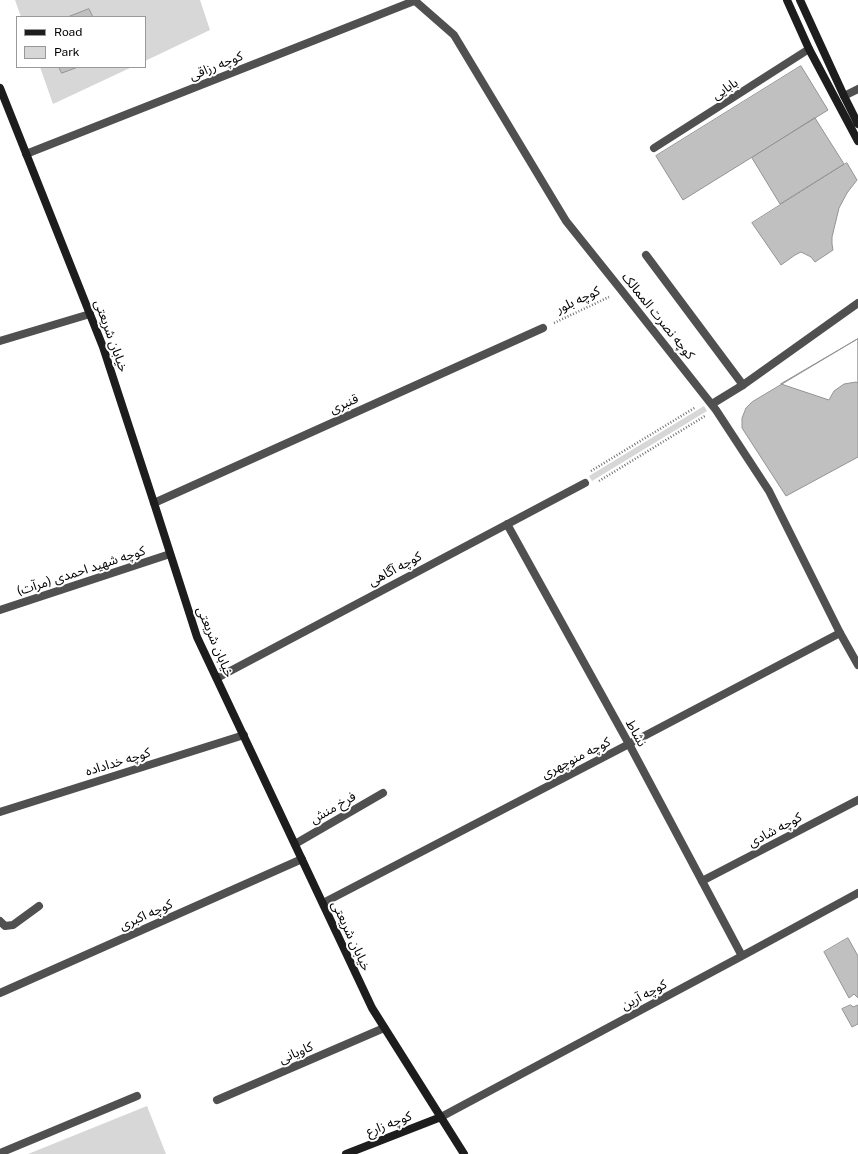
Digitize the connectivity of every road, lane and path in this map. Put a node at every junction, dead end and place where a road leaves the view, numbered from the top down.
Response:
1 (414, 0) edge
2 (786, 0) edge
3 (800, 0) edge
4 (809, 49) junction
5 (0, 88) edge
6 (858, 89) edge
7 (844, 96) junction
8 (3, 106) edge
9 (858, 124) edge
10 (858, 141) edge
11 (654, 148) dead end
12 (26, 154) junction
13 (646, 255) dead end
14 (622, 291) junction
15 (858, 304) edge
16 (90, 314) junction
17 (543, 328) joint
18 (0, 341) edge
19 (743, 385) junction
20 (712, 405) junction
21 (585, 482) junction
22 (154, 503) junction
23 (507, 524) junction
24 (170, 554) junction
25 (0, 610) edge
26 (840, 633) junction
27 (858, 665) edge
28 (217, 678) junction
29 (244, 735) junction
30 (629, 744) junction
31 (383, 793) dead end
32 (858, 800) edge
33 (0, 812) edge
34 (295, 844) junction
35 (302, 859) junction
36 (702, 882) junction
37 (858, 893) edge
38 (323, 903) junction
39 (39, 906) dead end
40 (0, 921) edge
41 (742, 956) junction
42 (0, 993) edge
43 (384, 1028) junction
44 (137, 1096) dead end
45 (216, 1100) dead end
46 (441, 1117) junction
47 (0, 1153) edge
48 (346, 1154) edge
49 (464, 1154) edge

1 - 12 street, کوچه رزاقی
1 - 14 street, کوچه نصرت الممالک
2 - 4 main road
3 - 7 main road
4 - 10 main road
4 - 11 street, بابایی
5 - 8 main road, خیابان شریعتی
6 - 7 street
7 - 9 main road
8 - 12 main road, خیابان شریعتی
12 - 16 main road, خیابان شریعتی
13 - 19 street
14 - 17 path, کوچه بلور
14 - 20 street, کوچه نصرت الممالک
15 - 19 street
16 - 18 street
16 - 22 main road, خیابان شریعتی
17 - 22 street, قنبری
19 - 20 street
20 - 21 path
20 - 21 path
20 - 26 street, کوچه نصرت الممالک
21 - 23 street, کوچه آگاهی
22 - 24 main road, خیابان شریعتی
23 - 28 street, کوچه آگاهی
23 - 30 street, نشاط
24 - 25 street, کوچه شهید احمدی (مرآت)
24 - 28 main road, خیابان شریعتی
26 - 27 street, کوچه نصرت الممالک
26 - 30 street, کوچه منوچهری
28 - 29 main road, خیابان شریعتی
29 - 33 street, کوچه خداداده
29 - 34 main road, خیابان شریعتی
30 - 36 street, نشاط
30 - 38 street, کوچه منوچهری
31 - 34 street, فرخ منش
32 - 36 street, کوچه شادی
34 - 35 main road, خیابان شریعتی
35 - 38 main road, خیابان شریعتی
35 - 42 street, کوچه اکبری
36 - 41 street, نشاط
37 - 41 street, کوچه آرین
38 - 43 main road, خیابان شریعتی
39 - 40 street
41 - 46 street, کوچه آرین
43 - 45 street, کاویانی
43 - 46 main road, خیابان شریعتی
44 - 47 street
46 - 48 main road, کوچه زارع
46 - 49 main road, خیابان شریعتی

